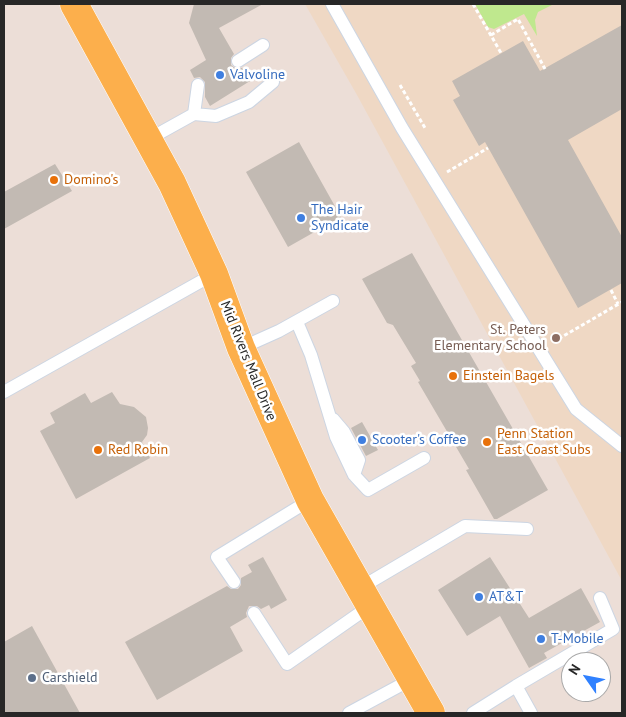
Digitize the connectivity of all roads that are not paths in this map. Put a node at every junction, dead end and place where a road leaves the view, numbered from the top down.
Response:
1 (74, 4) edge
2 (332, 4) edge
3 (263, 45) dead end
4 (238, 61) dead end
5 (273, 82) dead end
6 (198, 85) dead end
7 (194, 114) junction
8 (149, 139) junction
9 (214, 274) junction
10 (333, 301) dead end
11 (297, 322) junction
12 (241, 348) junction
13 (4, 392) edge
14 (622, 446) edge
15 (424, 458) dead end
16 (310, 500) junction
17 (527, 529) dead end
18 (234, 582) dead end
19 (365, 597) junction
20 (600, 598) dead end
21 (254, 613) dead end
22 (412, 679) junction
23 (516, 686) junction
24 (349, 713) edge
25 (431, 713) edge
26 (473, 713) edge
27 (531, 713) edge

1 - 8 main road, Mid Rivers Mall Drive
2 - 14 lane
3 - 4 lane
5 - 7 lane
6 - 7 lane
7 - 8 lane
8 - 9 main road, Mid Rivers Mall Drive
9 - 12 main road, Mid Rivers Mall Drive
9 - 13 lane
10 - 11 lane
11 - 12 lane
11 - 15 lane
12 - 16 main road, Mid Rivers Mall Drive
16 - 18 lane
16 - 19 main road, Mid Rivers Mall Drive
17 - 19 lane
19 - 21 lane
19 - 22 main road, Mid Rivers Mall Drive
20 - 23 lane
22 - 24 lane
22 - 25 main road, Mid Rivers Mall Drive
23 - 26 lane
23 - 27 lane

